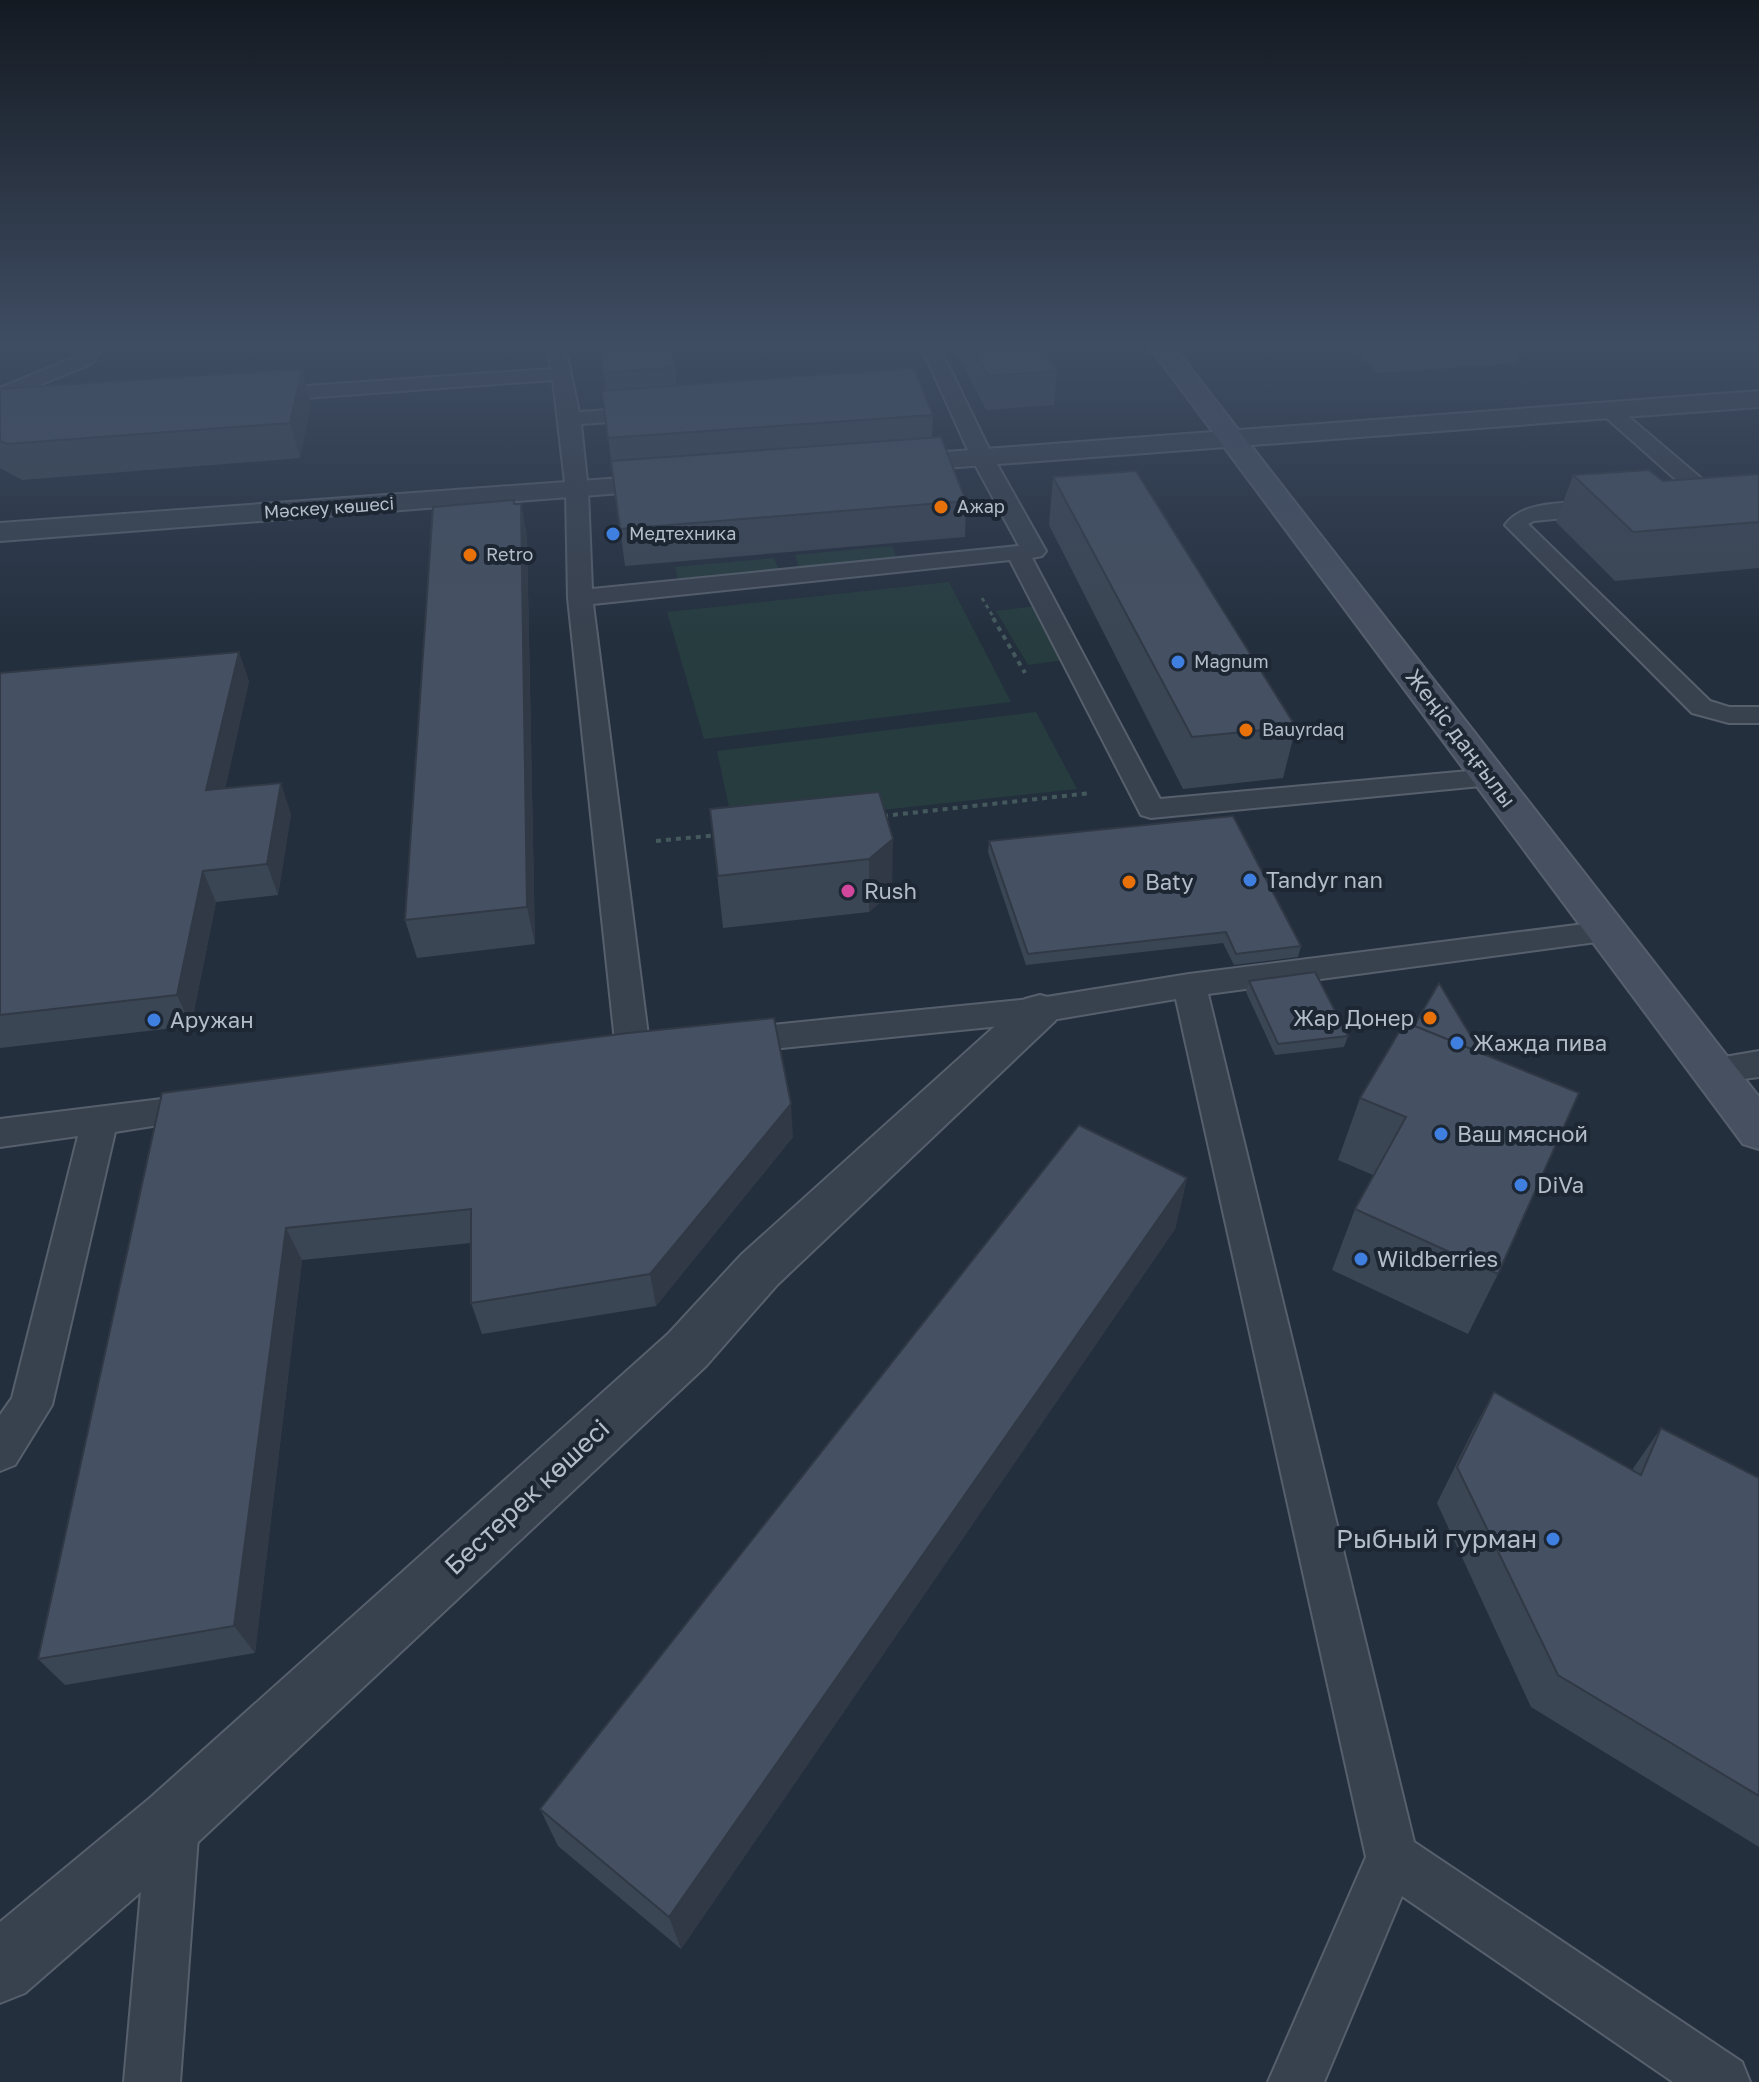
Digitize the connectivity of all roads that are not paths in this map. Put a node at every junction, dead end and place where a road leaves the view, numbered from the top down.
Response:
1 (572, 443) edge
2 (974, 443) edge
3 (1155, 443) edge
4 (1237, 443) edge
5 (1647, 443) edge
6 (982, 457) junction
7 (858, 467) edge
8 (702, 480) edge
9 (577, 491) junction
10 (1666, 504) edge
11 (1636, 506) edge
12 (0, 532) edge
13 (1018, 553) junction
14 (580, 598) junction
15 (1759, 715) edge
16 (1491, 777) junction
17 (1608, 932) junction
18 (1189, 985) junction
19 (1040, 1010) junction
20 (1759, 1064) edge
21 (1713, 1070) junction
22 (241, 1102) edge
23 (100, 1121) junction
24 (1759, 1131) edge
25 (0, 1133) edge
26 (0, 1451) edge
27 (173, 1821) junction
28 (1392, 1858) junction
29 (4, 1954) edge
30 (152, 2082) edge
31 (1296, 2082) edge
32 (1722, 2082) edge

1 - 9 lane
2 - 6 lane
3 - 6 street
4 - 16 main road, Жеңіс даңғылы
5 - 10 lane
6 - 7 street
6 - 13 lane
8 - 9 street, Мәскеу көшесі
9 - 12 street, Мәскеу көшесі
9 - 14 lane
11 - 15 lane
13 - 14 lane
13 - 16 lane
14 - 19 lane
16 - 17 main road, Жеңіс даңғылы
17 - 18 lane
17 - 21 main road, Жеңіс даңғылы
18 - 19 lane
18 - 28 lane
19 - 27 street, Бестерек көшесі
20 - 21 lane
21 - 24 main road, Жеңіс даңғылы
22 - 23 lane
23 - 25 lane
23 - 26 lane
27 - 29 street, Бестерек көшесі
27 - 30 lane
28 - 31 lane
28 - 32 lane

